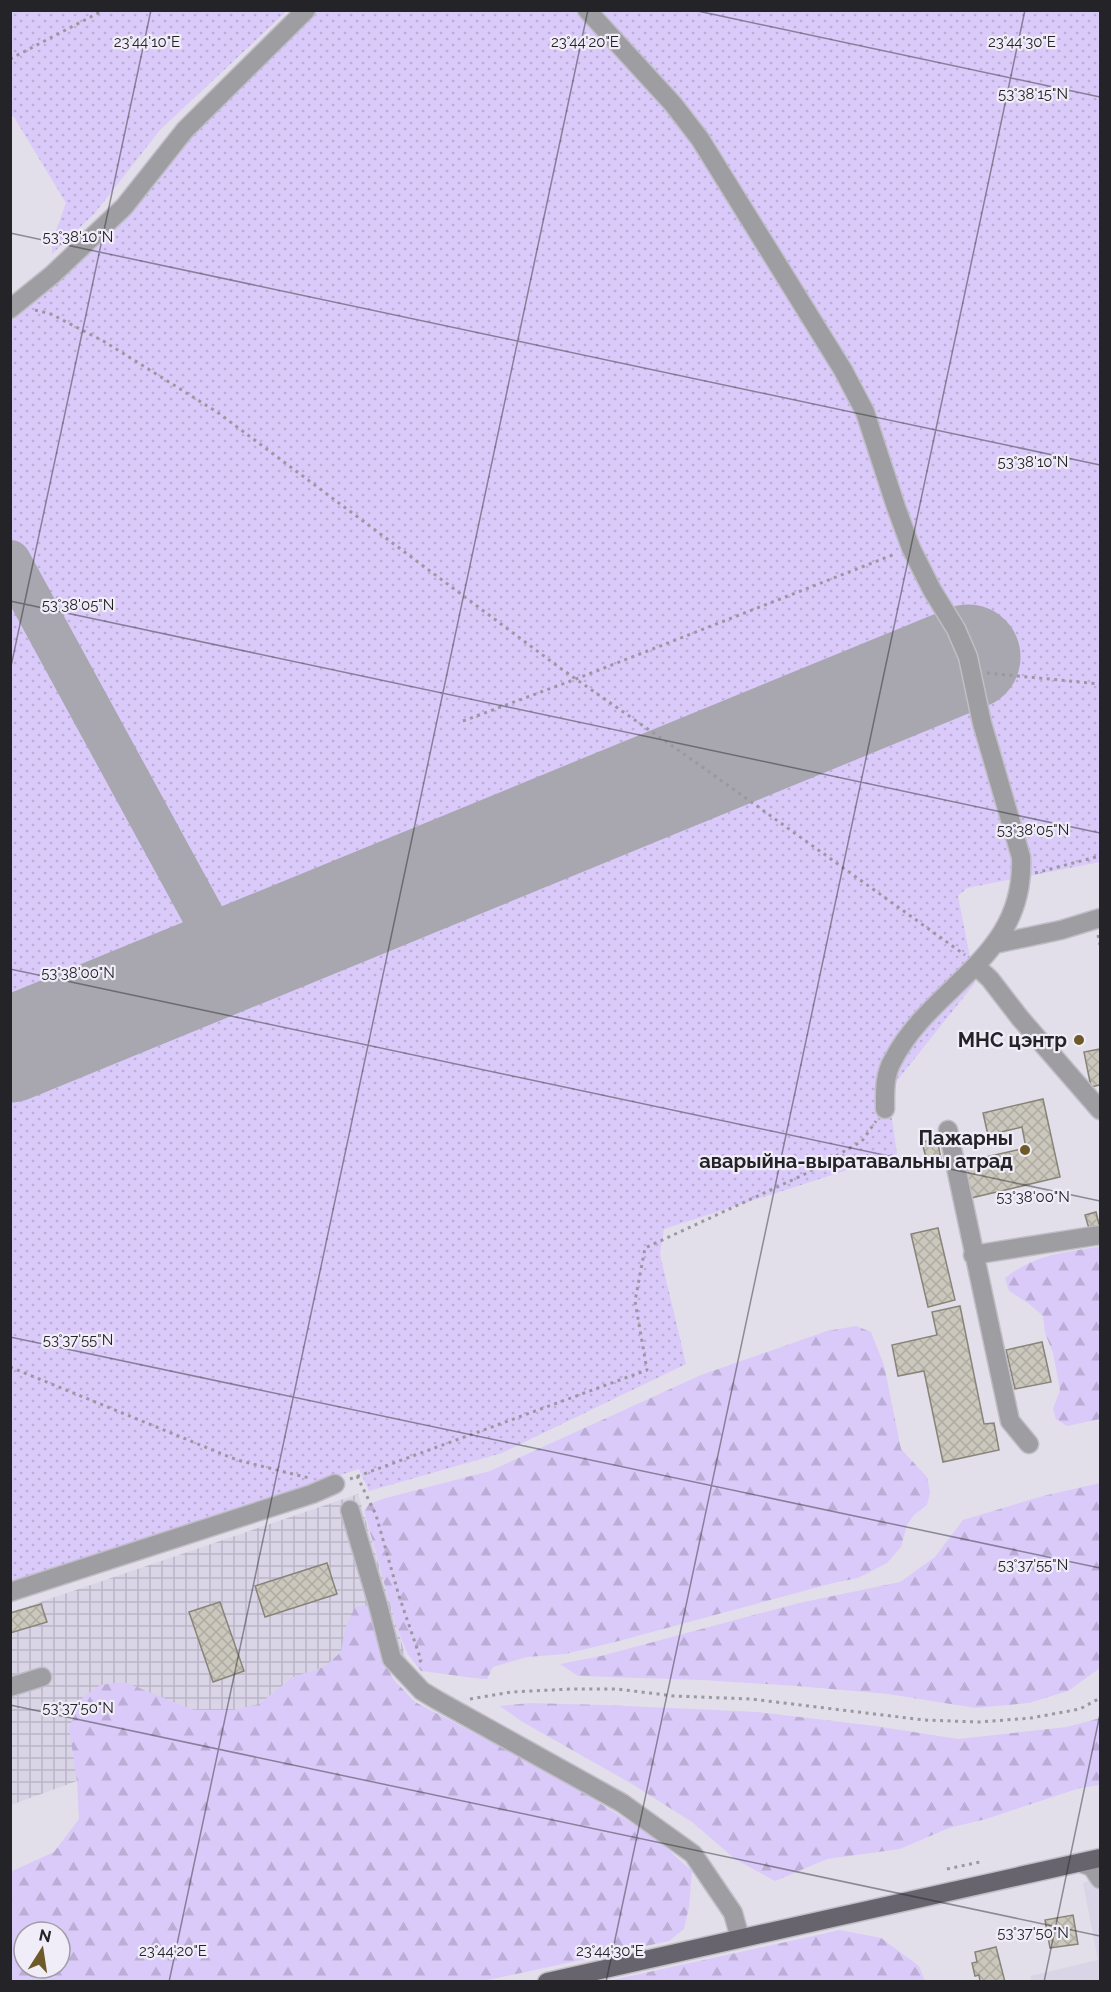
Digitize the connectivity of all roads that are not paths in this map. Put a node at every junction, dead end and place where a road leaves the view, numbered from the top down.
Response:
1 (306, 10) edge
2 (587, 10) edge
3 (12, 307) edge
4 (1101, 918) edge
5 (995, 944) junction
6 (977, 967) junction
7 (885, 1109) road end
8 (1101, 1110) edge
9 (948, 1130) dead end
10 (1101, 1235) edge
11 (973, 1255) junction
12 (1029, 1444) dead end
13 (335, 1484) road end
14 (350, 1510) dead end
15 (10, 1592) edge
16 (42, 1677) dead end
17 (10, 1687) edge
18 (1101, 1858) edge
19 (1081, 1863) junction
20 (1101, 1879) edge
21 (740, 1938) junction
22 (546, 1982) edge

1 - 3 lane
2 - 5 lane
4 - 5 lane
5 - 6 lane
6 - 7 lane
6 - 8 lane
9 - 11 lane
10 - 11 lane
11 - 12 lane
13 - 15 lane
14 - 21 lane
16 - 17 lane
18 - 19 main road
19 - 20 lane
19 - 21 main road
21 - 22 main road

